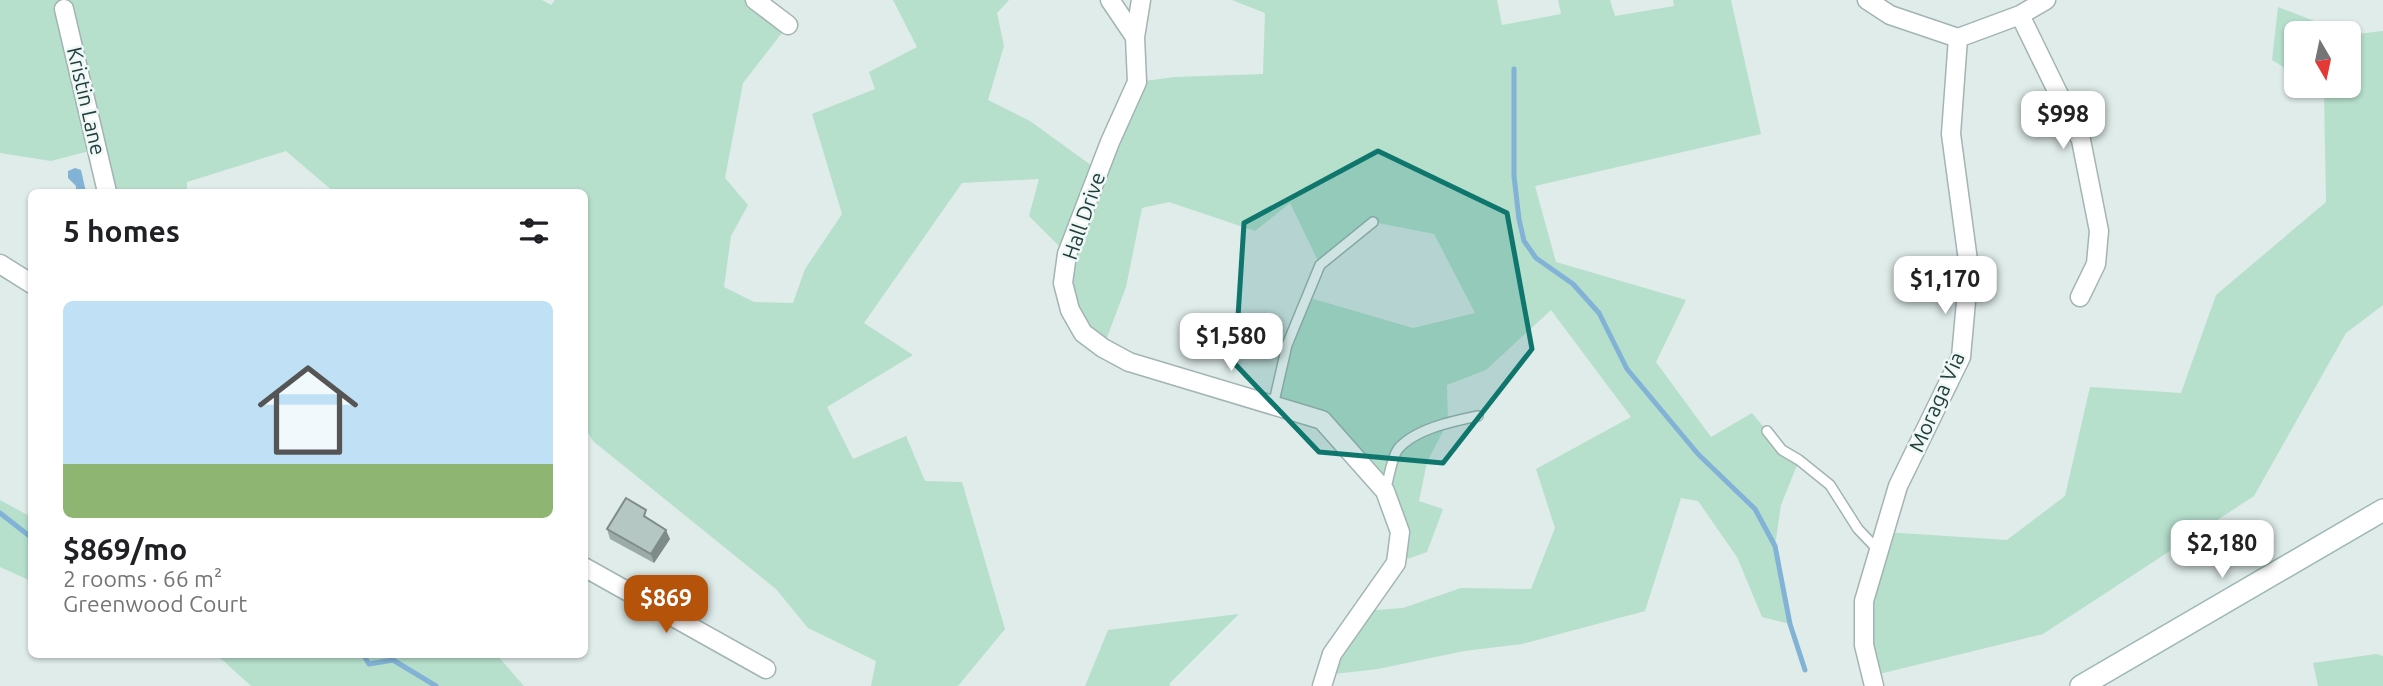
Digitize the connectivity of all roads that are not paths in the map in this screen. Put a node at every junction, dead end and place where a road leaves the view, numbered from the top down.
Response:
1 (755, 0) edge
2 (1110, 0) edge
3 (1141, 0) edge
4 (1867, 0) edge
5 (2046, 0) edge
6 (64, 9) dead end
7 (2020, 15) junction
8 (788, 25) dead end
9 (1135, 37) junction
10 (1958, 38) junction
11 (106, 189) edge
12 (1373, 222) dead end
13 (0, 264) edge
14 (28, 282) edge
15 (2080, 297) dead end
16 (1273, 406) junction
17 (1478, 415) dead end
18 (1767, 430) dead end
19 (1385, 491) junction
20 (2383, 510) edge
21 (1879, 551) junction
22 (588, 569) edge
23 (766, 669) dead end
24 (1322, 686) edge
25 (1874, 686) edge
26 (2081, 686) edge

1 - 8 street
2 - 9 street
3 - 9 street, Hall Drive
4 - 10 street
5 - 7 street
6 - 11 street, Kristin Lane
7 - 10 street
7 - 15 street
9 - 16 street, Hall Drive
10 - 21 street, Moraga Via
12 - 16 lane
13 - 14 street
16 - 19 street, Hall Drive
17 - 19 lane
18 - 21 lane
19 - 24 street, Hall Drive
20 - 26 street
21 - 25 street, Moraga Via
22 - 23 street

